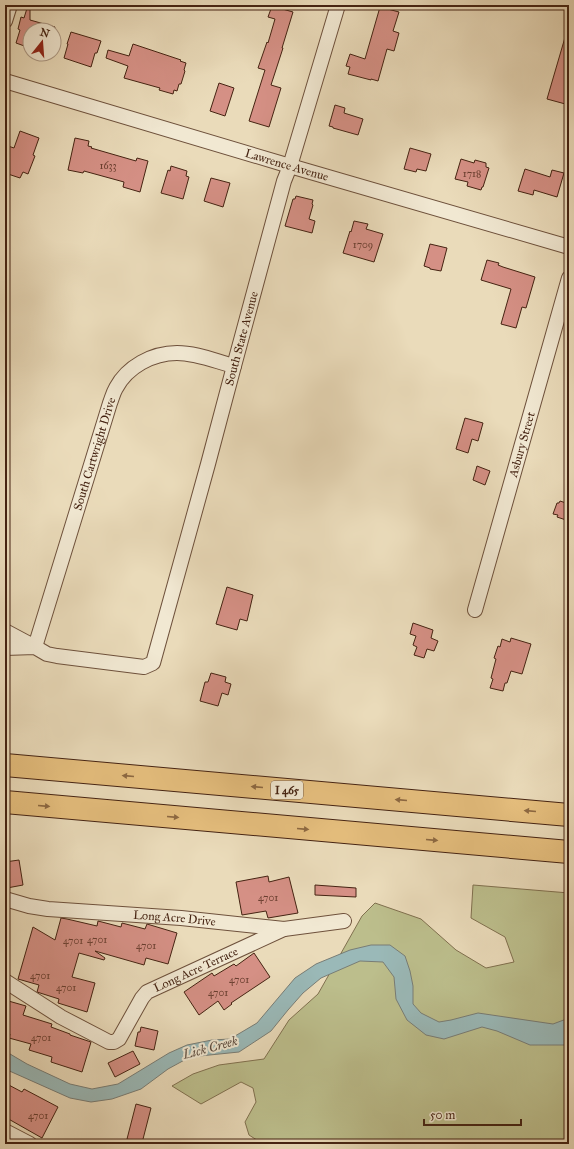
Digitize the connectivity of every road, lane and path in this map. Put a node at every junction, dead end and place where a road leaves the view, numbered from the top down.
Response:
1 (10, 5) edge
2 (338, 5) edge
3 (5, 21) edge
4 (5, 82) edge
5 (290, 166) junction
6 (569, 247) edge
7 (569, 278) edge
8 (234, 366) junction
9 (475, 610) dead end
10 (5, 631) edge
11 (35, 647) junction
12 (5, 648) edge
13 (5, 765) edge
14 (5, 802) edge
15 (569, 815) edge
16 (569, 852) edge
17 (5, 899) edge
18 (344, 921) dead end
19 (284, 929) junction
20 (5, 981) edge
21 (5, 1130) edge
22 (30, 1144) edge

1 - 3 street
2 - 5 street, South State Avenue
4 - 5 street, Lawrence Avenue
5 - 6 street, Lawrence Avenue
5 - 8 street, South State Avenue
7 - 9 street, Asbury Street
8 - 11 street, South Cartwright Drive
8 - 11 street, South State Avenue
10 - 11 street
11 - 12 street
15 -> 13 highway, I 465
14 -> 16 highway
17 - 19 street, Long Acre Drive
18 - 19 street, Long Acre Drive
19 - 20 street, Long Acre Terrace
21 - 22 street

